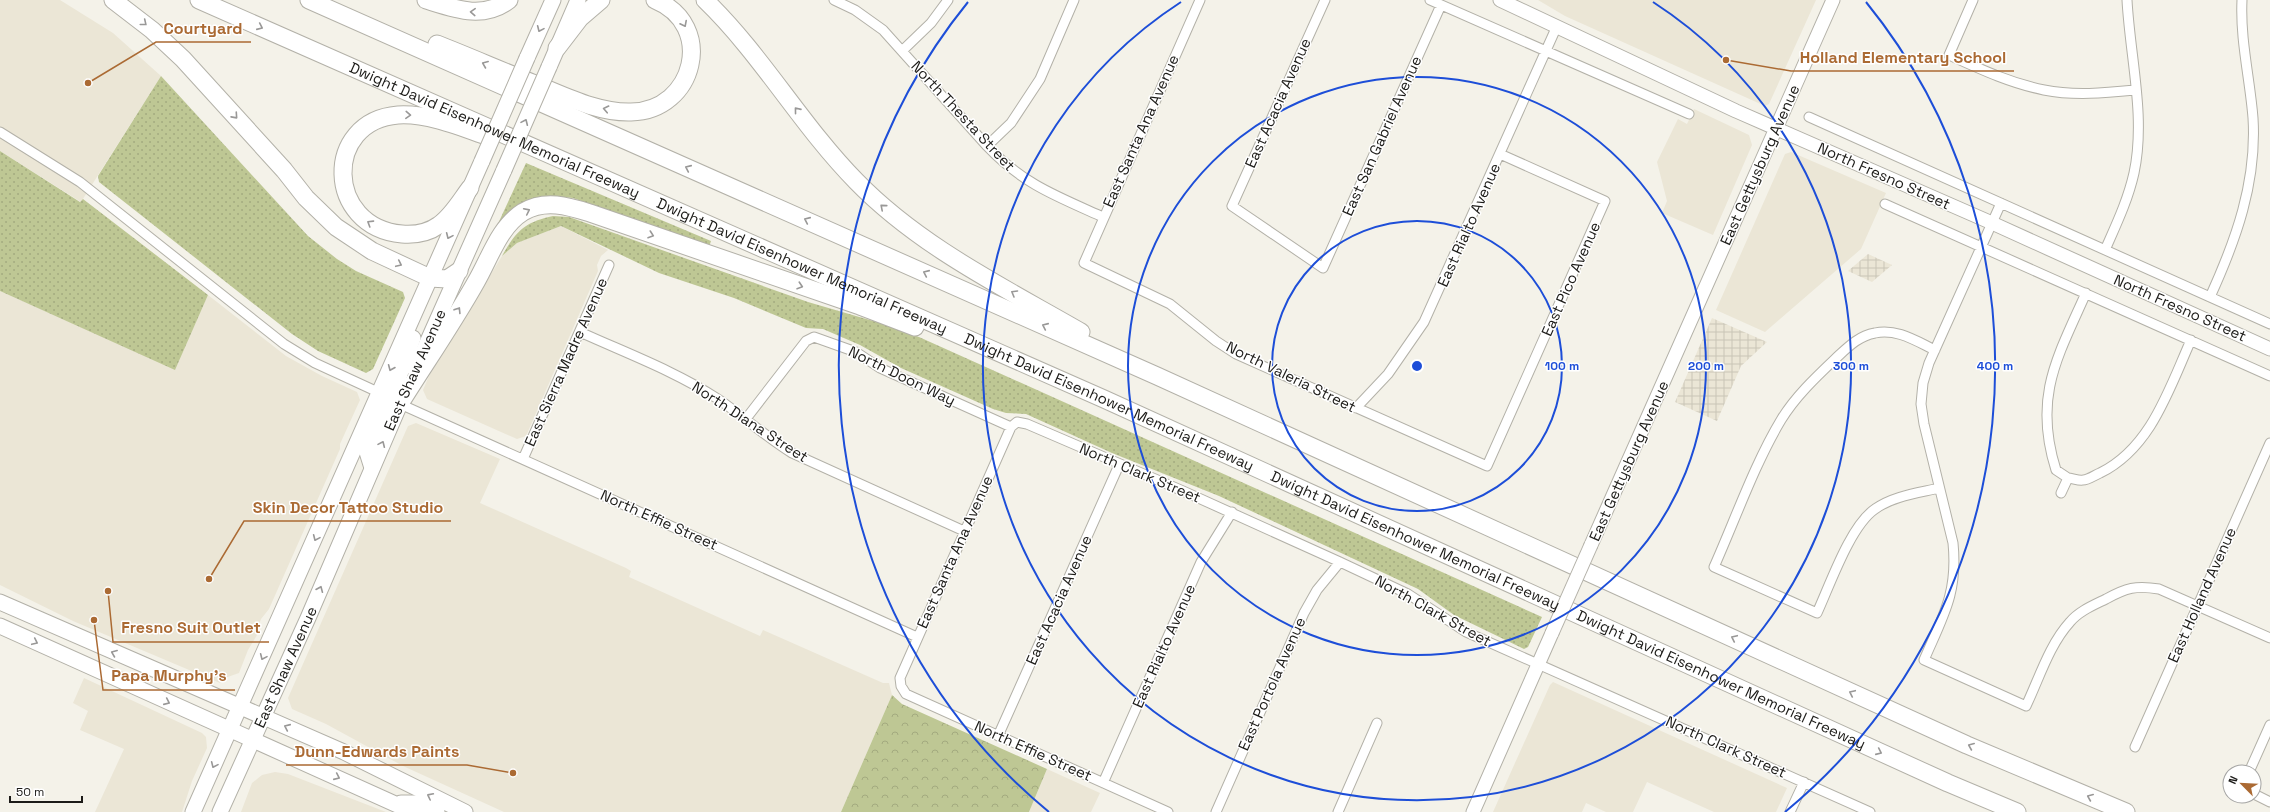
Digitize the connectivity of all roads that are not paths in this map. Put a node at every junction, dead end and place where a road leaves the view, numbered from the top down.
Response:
1 (113, 0) edge
2 (199, 0) edge
3 (309, 0) edge
4 (324, 0) edge
5 (426, 0) edge
6 (509, 0) edge
7 (553, 0) edge
8 (578, 0) edge
9 (601, 0) edge
10 (655, 0) edge
11 (705, 0) edge
12 (834, 0) edge
13 (948, 0) edge
14 (1074, 0) edge
15 (1200, 0) edge
16 (1324, 0) edge
17 (1430, 0) edge
18 (1500, 0) edge
19 (1833, 0) edge
20 (1973, 0) edge
21 (2127, 0) edge
22 (2242, 0) edge
23 (1441, 5) junction
24 (1557, 26) junction
25 (557, 48) junction
26 (903, 50) junction
27 (1546, 51) junction
28 (2135, 90) junction
29 (1688, 114) dead end
30 (1809, 117) dead end
31 (1776, 129) junction
32 (0, 132) edge
33 (987, 146) junction
34 (1500, 154) junction
35 (470, 188) junction
36 (1885, 204) dead end
37 (2000, 204) junction
38 (1103, 217) junction
39 (1992, 223) junction
40 (760, 246) junction
41 (1981, 246) junction
42 (2105, 250) junction
43 (1084, 263) joint
44 (609, 265) dead end
45 (1323, 268) joint
46 (459, 271) junction
47 (430, 278) junction
48 (2086, 293) junction
49 (2210, 297) junction
50 (2270, 324) edge
51 (580, 332) junction
52 (2191, 340) junction
53 (2270, 349) edge
54 (1935, 350) junction
55 (1157, 376) junction
56 (2270, 376) edge
57 (380, 393) junction
58 (1104, 399) junction
59 (400, 403) junction
60 (1356, 408) junction
61 (745, 420) junction
62 (1014, 424) junction
63 (2270, 443) edge
64 (523, 459) junction
65 (1119, 465) junction
66 (1487, 466) joint
67 (372, 468) junction
68 (2068, 478) junction
69 (1939, 488) junction
70 (2061, 493) dead end
71 (1232, 512) junction
72 (964, 531) junction
73 (1340, 562) junction
74 (0, 602) edge
75 (2198, 605) junction
76 (0, 626) edge
77 (917, 637) junction
78 (2270, 638) edge
79 (1539, 663) junction
80 (901, 686) joint
81 (240, 706) junction
82 (263, 716) junction
83 (1377, 723) dead end
84 (2270, 725) edge
85 (230, 729) junction
86 (998, 736) junction
87 (253, 740) junction
88 (2135, 747) dead end
89 (2253, 764) edge
90 (1804, 782) junction
91 (1103, 783) junction
92 (394, 804) junction
93 (193, 812) edge
94 (220, 812) edge
95 (413, 812) edge
96 (437, 812) edge
97 (465, 812) edge
98 (1168, 812) edge
99 (1216, 812) edge
100 (1338, 812) edge
101 (1473, 812) edge
102 (1790, 812) edge
103 (1870, 812) edge
104 (2017, 812) edge
105 (2126, 812) edge

1 -> 47 highway
2 -> 40 highway, Dwight David Eisenhower Memorial Freeway
55 -> 3 highway
10 -> 4 highway
6 -> 5 highway
7 -> 35 main road, East Shaw Avenue, bridge
8 - 25 main road, East Shaw Avenue
9 - 25 highway
55 -> 11 highway
12 - 26 street, North Thesta Street
13 - 26 street
14 - 33 street
15 - 38 street, East Santa Ana Avenue
16 - 45 street, East Acacia Avenue
17 - 23 street
18 - 24 street, North Fresno Street
19 - 31 street, East Gettysburg Avenue
20 - 28 street
21 - 28 street
22 - 49 street
23 - 27 street
23 - 45 street, East San Gabriel Avenue
24 - 27 street, East Rialto Avenue
24 - 31 street, North Fresno Street
46 -> 25 main road, East Shaw Avenue, bridge
26 - 33 street, North Thesta Street
27 - 29 street
27 - 34 street, East Rialto Avenue
28 - 42 street
30 - 37 street, North Fresno Street
31 - 39 street, North Fresno Street
31 - 79 street, East Gettysburg Avenue, bridge
32 - 57 street
33 - 38 street, North Thesta Street
34 - 60 street, East Rialto Avenue
34 - 66 street, East Pico Avenue
35 -> 40 highway
35 -> 47 main road, East Shaw Avenue
36 - 41 street, North Fresno Street
37 - 39 street
37 - 42 street, North Fresno Street
38 - 43 street, East Santa Ana Avenue
39 - 41 street
39 - 53 street, North Fresno Street
40 - 58 highway, Dwight David Eisenhower Memorial Freeway
41 - 48 street, North Fresno Street
41 - 54 street
42 - 49 street, North Fresno Street
43 - 60 street, North Valeria Street
44 - 51 street, East Sierra Madre Avenue
46 - 47 highway
46 - 59 main road, East Shaw Avenue
47 -> 57 main road, East Shaw Avenue
47 - 59 main road
48 - 52 street, North Fresno Street
48 - 68 street
49 - 50 street, North Fresno Street
51 - 61 street, North Diana Street
51 - 64 street, East Sierra Madre Avenue
52 - 56 street, North Fresno Street
52 - 68 street
54 - 69 street
54 - 69 street
105 -> 55 highway
57 - 67 main road
57 -> 81 main road, East Shaw Avenue
59 -> 58 highway
58 -> 104 highway, Dwight David Eisenhower Memorial Freeway
59 - 64 street, North Effie Street
67 -> 59 main road, East Shaw Avenue
60 - 66 street, North Valeria Street
61 - 62 street, North Doon Way
61 - 72 street, North Diana Street
62 - 65 street, North Clark Street
62 - 72 street, East Santa Ana Avenue
63 - 75 street, East Holland Avenue
64 - 77 street, North Effie Street
65 - 71 street, North Clark Street
65 - 86 street, East Acacia Avenue
82 -> 67 main road, East Shaw Avenue
68 - 70 street
69 - 75 street
71 - 73 street, North Clark Street
71 - 91 street, East Rialto Avenue
72 - 77 street, East Santa Ana Avenue
73 - 79 street, North Clark Street
73 - 99 street, East Portola Avenue
81 -> 74 main road
75 - 78 street
75 - 88 street, East Holland Avenue
76 -> 85 main road
77 - 80 street, East Santa Ana Avenue
79 - 90 street, North Clark Street
79 - 101 street, East Gettysburg Avenue
80 - 86 street, North Effie Street
81 - 82 main road
81 - 85 main road, East Shaw Avenue
82 - 87 main road, East Shaw Avenue
97 -> 82 main road
83 - 100 street
84 - 89 street
85 - 87 main road
85 -> 93 main road, East Shaw Avenue
86 - 91 street, North Effie Street
87 -> 92 main road
87 - 94 main road, East Shaw Avenue
90 - 102 street
90 - 103 street, North Clark Street
91 - 98 street, North Effie Street
92 - 95 main road
92 - 96 main road

